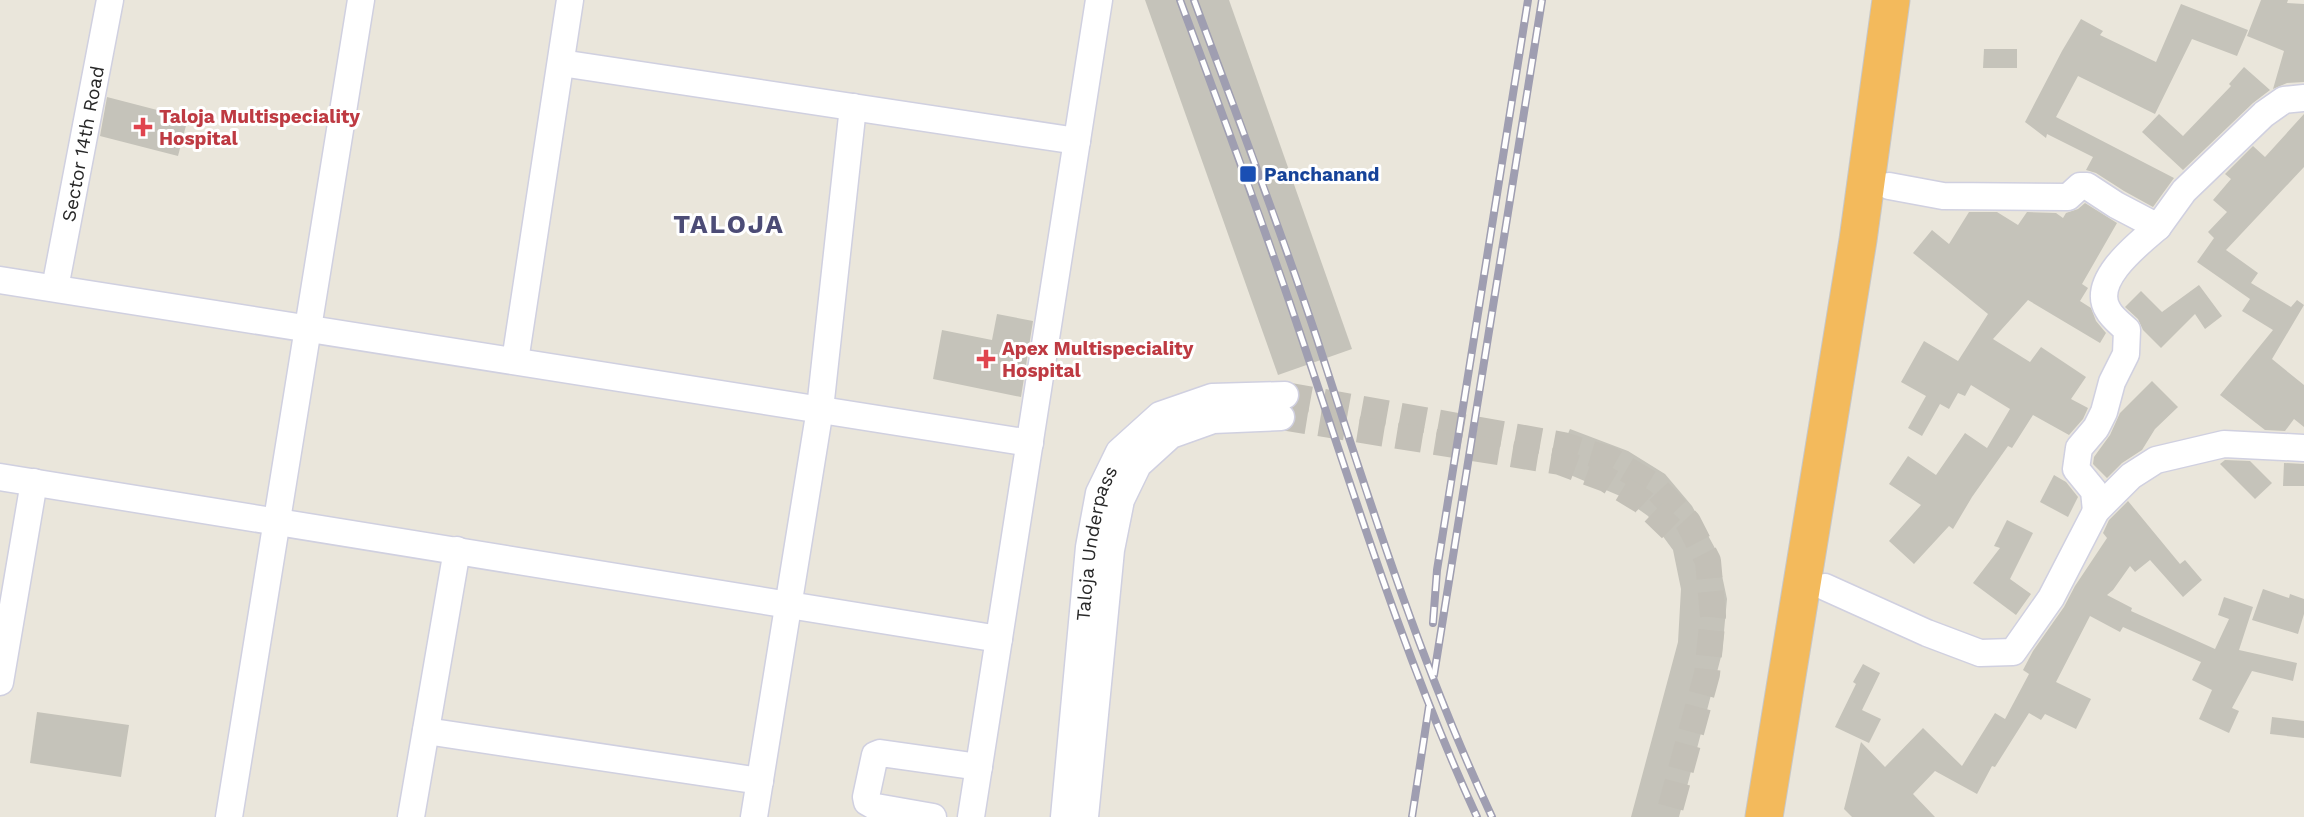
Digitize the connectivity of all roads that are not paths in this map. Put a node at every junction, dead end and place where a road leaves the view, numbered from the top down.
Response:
1 (110, 0) edge
2 (361, 0) edge
3 (570, 0) edge
4 (1099, 0) edge
5 (1891, 0) edge
6 (1914, 0) edge
7 (561, 63) junction
8 (2304, 98) edge
9 (853, 107) junction
10 (1077, 141) junction
11 (1889, 186) junction
12 (2158, 227) junction
13 (0, 280) edge
14 (55, 288) junction
15 (308, 328) junction
16 (515, 361) junction
17 (820, 409) junction
18 (1030, 443) junction
19 (2304, 448) edge
20 (0, 477) edge
21 (34, 482) junction
22 (2096, 511) junction
23 (277, 521) junction
24 (457, 550) junction
25 (1825, 587) junction
26 (788, 604) junction
27 (999, 639) junction
28 (0, 682) edge
29 (426, 731) junction
30 (979, 767) junction
31 (760, 781) junction
32 (229, 817) edge
33 (411, 817) edge
34 (754, 817) edge
35 (933, 817) edge
36 (971, 817) edge
37 (1064, 817) edge
38 (1085, 817) edge
39 (1764, 817) edge
40 (1787, 817) edge

1 - 14 street, Sector 14th Road
2 - 15 street
3 - 7 street
4 - 10 street
5 - 39 highway
6 - 11 highway
7 - 9 street
7 - 16 street
8 - 12 street
9 - 10 street
9 - 17 street
10 - 18 street
11 - 12 street
11 - 25 highway
12 - 22 street
13 - 14 street
14 - 15 street
15 - 16 street
15 - 23 street
16 - 17 street
17 - 18 street
17 - 26 street
18 - 27 street
19 - 22 street
20 - 21 street
21 - 23 street
21 - 28 street
22 - 25 street
23 - 24 street
23 - 32 street
24 - 26 street
24 - 29 street
25 - 40 highway
26 - 27 street
26 - 31 street
27 - 30 street
29 - 31 street
29 - 33 street
30 - 35 street
30 - 36 street
31 - 34 street
37 - 38 street, Taloja Underpass

